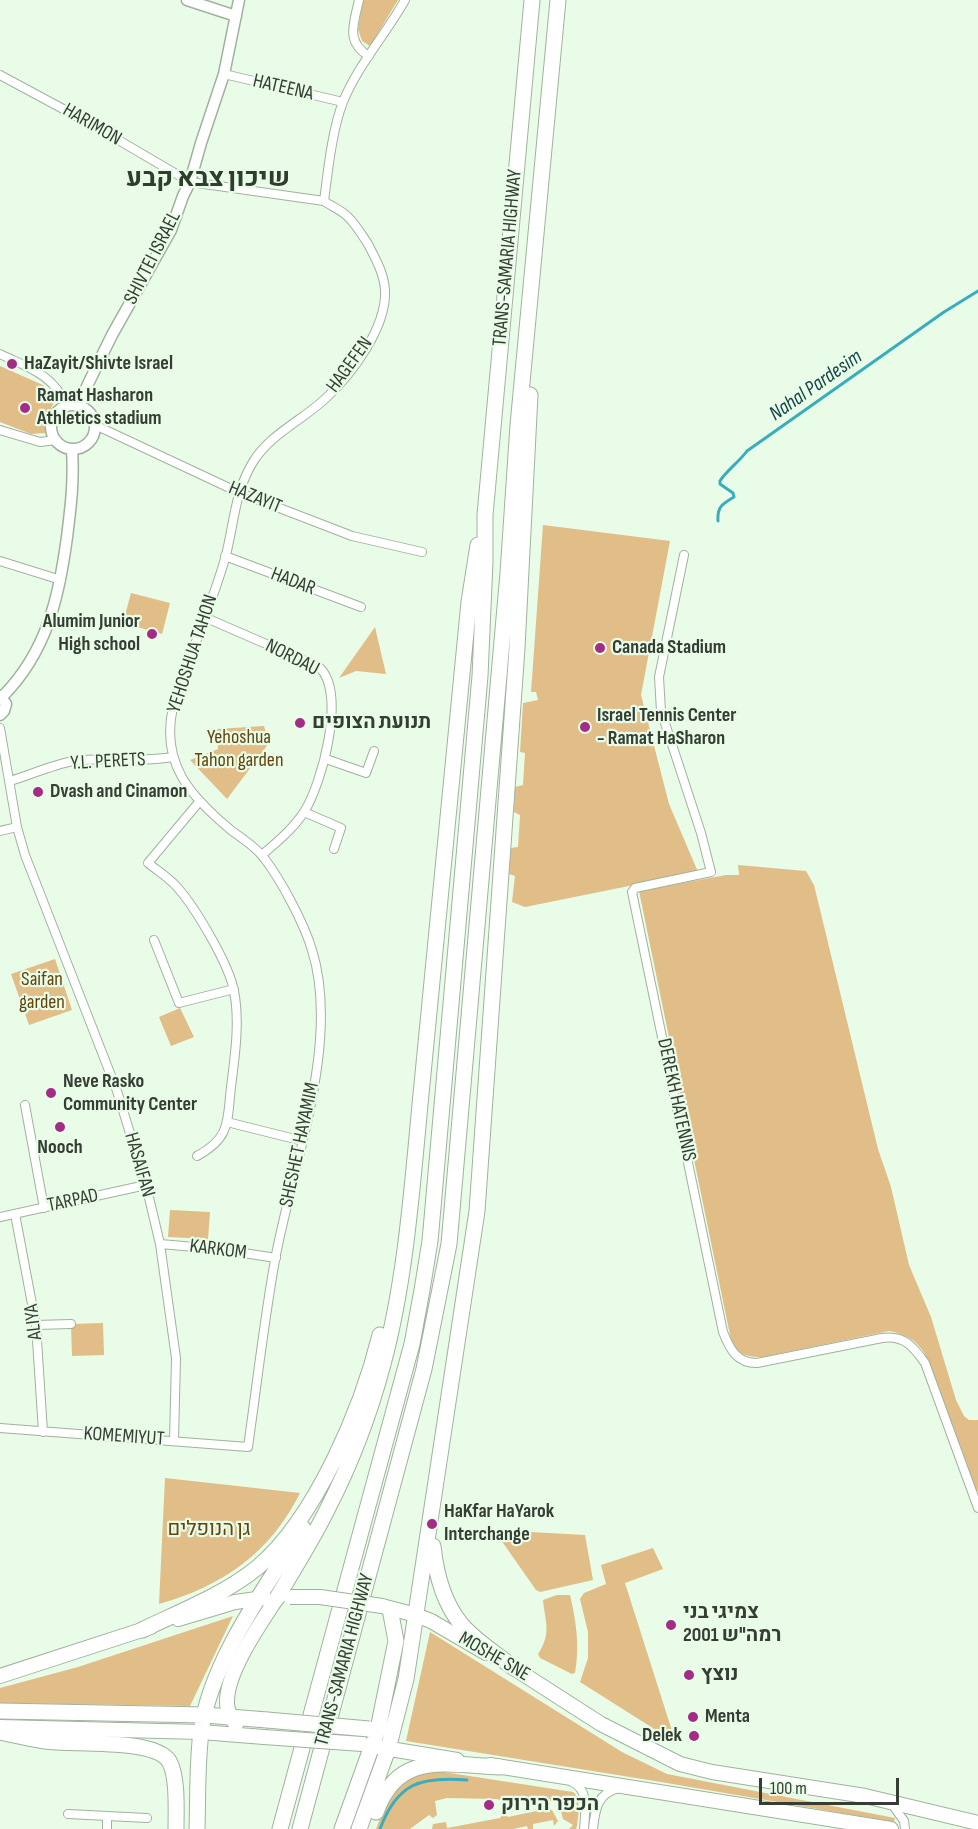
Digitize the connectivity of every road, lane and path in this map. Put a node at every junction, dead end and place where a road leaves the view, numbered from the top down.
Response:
1 (187, 0) edge
2 (239, 0) edge
3 (359, 0) edge
4 (405, 0) edge
5 (532, 0) edge
6 (558, 0) edge
7 (236, 16) junction
8 (369, 56) junction
9 (224, 74) junction
10 (0, 75) edge
11 (343, 102) junction
12 (190, 182) junction
13 (324, 201) junction
14 (532, 293) junction
15 (0, 354) edge
16 (67, 406) junction
17 (80, 406) junction
18 (94, 425) junction
19 (0, 429) edge
20 (56, 440) junction
21 (72, 449) junction
22 (238, 492) junction
23 (484, 516) junction
24 (422, 552) dead end
25 (684, 555) dead end
26 (225, 556) junction
27 (0, 561) edge
28 (62, 580) junction
29 (361, 608) dead end
30 (204, 617) junction
31 (1, 696) edge
32 (0, 715) edge
33 (0, 728) edge
34 (374, 750) dead end
35 (173, 757) junction
36 (326, 759) junction
37 (10, 781) junction
38 (199, 802) junction
39 (304, 812) junction
40 (18, 827) junction
41 (0, 831) edge
42 (334, 849) dead end
43 (262, 855) junction
44 (154, 940) dead end
45 (234, 989) junction
46 (25, 1105) dead end
47 (227, 1122) junction
48 (303, 1141) junction
49 (197, 1156) dead end
50 (146, 1185) junction
51 (44, 1208) junction
52 (15, 1214) junction
53 (0, 1217) edge
54 (408, 1221) junction
55 (160, 1244) junction
56 (276, 1258) junction
57 (71, 1324) dead end
58 (36, 1325) junction
59 (0, 1428) edge
60 (43, 1432) junction
61 (174, 1441) junction
62 (248, 1447) joint
63 (323, 1481) junction
64 (978, 1508) edge
65 (430, 1525) junction
66 (284, 1597) junction
67 (258, 1599) junction
68 (386, 1607) junction
69 (416, 1615) junction
70 (142, 1630) junction
71 (514, 1668) junction
72 (0, 1676) edge
73 (0, 1711) edge
74 (205, 1715) junction
75 (397, 1715) junction
76 (231, 1718) junction
77 (0, 1727) edge
78 (373, 1729) junction
79 (0, 1732) edge
80 (201, 1732) junction
81 (249, 1736) junction
82 (367, 1745) junction
83 (388, 1749) junction
84 (500, 1767) junction
85 (560, 1776) junction
86 (626, 1786) junction
87 (891, 1804) junction
88 (68, 1814) dead end
89 (107, 1817) junction
90 (147, 1818) dead end
91 (978, 1823) edge
92 (861, 1826) edge
93 (107, 1829) edge
94 (176, 1829) edge
95 (197, 1829) edge
96 (280, 1829) edge
97 (300, 1829) edge
98 (342, 1829) edge
99 (359, 1829) edge
100 (370, 1829) edge
101 (584, 1829) edge
102 (593, 1829) edge
103 (891, 1829) edge
104 (905, 1829) edge

1 - 7 street
2 - 7 street, SHIVTEI ISRAEL
3 - 8 street
4 - 8 street
5 - 23 highway, TRANS-SAMARIA HIGHWAY
6 - 14 highway
7 - 9 street, SHIVTEI ISRAEL
8 - 11 street
9 - 11 street, HATEENA
9 - 12 street, SHIVTEI ISRAEL
10 - 12 street, HARIMON
11 - 13 street
12 - 13 street, HARIMON
12 - 17 street, SHIVTEI ISRAEL
13 - 22 street, HAGEFEN
14 - 65 highway
14 - 97 highway
15 - 16 street
16 - 17 street
16 - 20 street
17 - 18 street
18 - 21 street
18 - 22 street, HAZAYIT
19 - 20 street
20 - 21 street
21 - 28 street
22 - 24 street, HAZAYIT
22 - 26 street, YEHOSHUA TAHON
23 - 54 highway
23 - 96 highway
25 - 64 street, DEREKH HATENNIS
26 - 29 street, HADAR
26 - 30 street, YEHOSHUA TAHON
27 - 28 street
28 - 31 street
30 - 35 street, YEHOSHUA TAHON
30 - 36 street, NORDAU
31 - 32 street
33 - 37 street, HASAIFAN
34 - 36 street
35 - 37 street, Y.L. PERETS
35 - 38 street, YEHOSHUA TAHON
36 - 39 street, NORDAU
37 - 40 street, HASAIFAN
38 - 43 street, YEHOSHUA TAHON
38 - 45 street
39 - 42 street
39 - 43 street, NORDAU
40 - 41 street
40 - 50 street, HASAIFAN
43 - 48 street, SHESHET HAYAMIM
44 - 45 street
45 - 47 street
46 - 51 street
47 - 48 street
47 - 49 street
48 - 56 street, SHESHET HAYAMIM
50 - 51 street, TARPAD
50 - 55 street, HASAIFAN
51 - 52 street, TARPAD
52 - 53 street, TARPAD
52 - 58 street, ALIYA
54 - 63 highway
54 - 66 highway
55 - 56 street, KARKOM
55 - 61 street, HASAIFAN
56 - 62 street, SHESHET HAYAMIM
57 - 58 street
58 - 60 street, ALIYA
59 - 60 street, KOMEMIYUT
60 - 61 street, KOMEMIYUT
61 - 62 street, KOMEMIYUT
63 - 67 highway
63 - 70 highway
65 - 69 highway
65 - 71 highway
66 - 67 main road, MOSHE SNE
66 - 68 main road, MOSHE SNE, bridge
66 - 76 main road
67 - 70 main road, MOSHE SNE
67 - 74 highway
68 - 69 main road, MOSHE SNE
68 - 78 highway
69 - 71 main road, MOSHE SNE
69 - 75 highway
70 - 72 main road, MOSHE SNE
71 - 87 main road, MOSHE SNE
73 - 74 highway
74 - 76 highway
74 - 80 highway
75 - 78 highway
75 - 83 highway
76 - 78 highway, bridge
76 - 81 main road
77 - 80 main road
78 - 82 highway
79 - 94 highway
80 - 81 main road
80 - 95 highway
81 - 82 main road, bridge
82 - 83 main road
82 - 98 highway
83 - 84 main road
83 - 99 highway
84 - 85 main road
84 - 100 highway
85 - 86 main road
85 - 101 street
86 - 92 main road
86 - 102 street
87 - 91 main road, MOSHE SNE
87 - 104 street
88 - 89 street
89 - 90 street
89 - 93 street
92 - 103 main road

